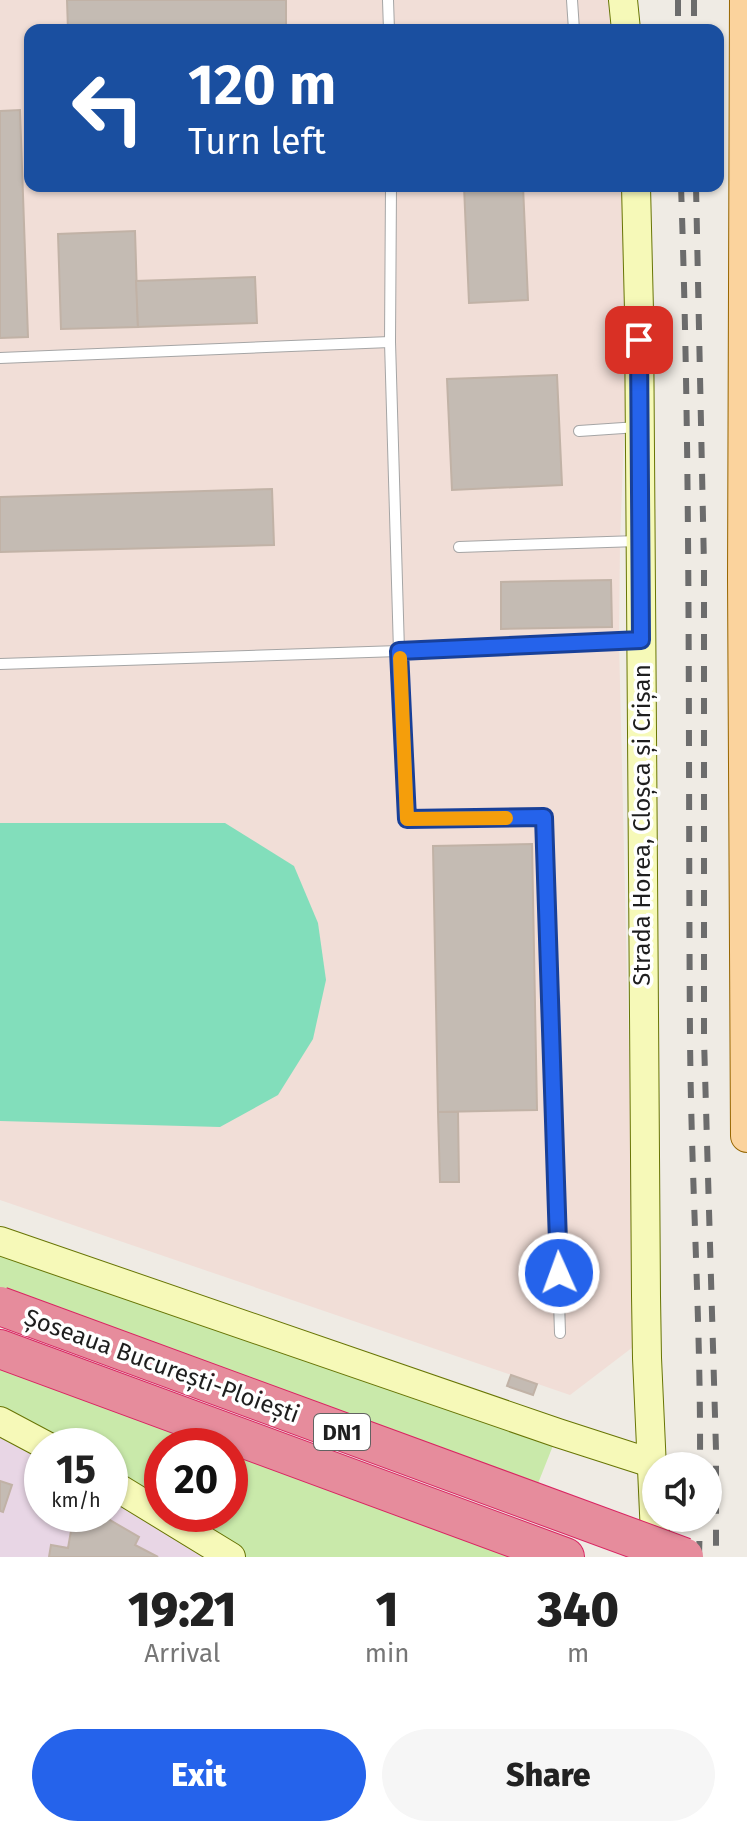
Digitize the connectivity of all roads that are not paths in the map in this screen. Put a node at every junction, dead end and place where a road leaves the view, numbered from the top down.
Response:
1 (388, 0) edge
2 (572, 0) edge
3 (623, 0) edge
4 (746, 0) edge
5 (389, 24) edge
6 (574, 24) edge
7 (625, 24) edge
8 (391, 192) edge
9 (636, 192) edge
10 (390, 342) junction
11 (0, 358) edge
12 (640, 427) junction
13 (579, 431) dead end
14 (640, 541) junction
15 (459, 547) dead end
16 (641, 640) junction
17 (399, 651) junction
18 (0, 664) edge
19 (747, 1136) edge
20 (0, 1241) edge
21 (0, 1306) edge
22 (560, 1333) dead end
23 (0, 1349) edge
24 (0, 1421) edge
25 (24, 1434) edge
26 (651, 1452) edge
27 (642, 1460) edge
28 (128, 1494) edge
29 (655, 1532) edge
30 (231, 1557) edge
31 (565, 1557) edge
32 (656, 1557) edge
33 (684, 1557) edge

1 - 5 lane
2 - 6 lane
3 - 7 street
4 - 19 main road
8 - 10 lane
9 - 12 street, Strada Horea, Cloșca și Crișan
10 - 11 lane
10 - 17 lane
12 - 13 lane
12 - 14 street, Strada Horea, Cloșca și Crișan
14 - 15 lane
14 - 16 street, Strada Horea, Cloșca și Crișan
16 - 17 lane
16 - 26 street, Strada Horea, Cloșca și Crișan
17 - 18 lane
17 - 22 lane
20 - 27 street
21 - 33 highway, Șoseaua București-Ploiești / DN1, bridge
23 - 31 highway, Șoseaua București-Ploiești / DN1
24 - 25 street
28 - 30 street
29 - 32 street, Strada Horea, Cloșca și Crișan

